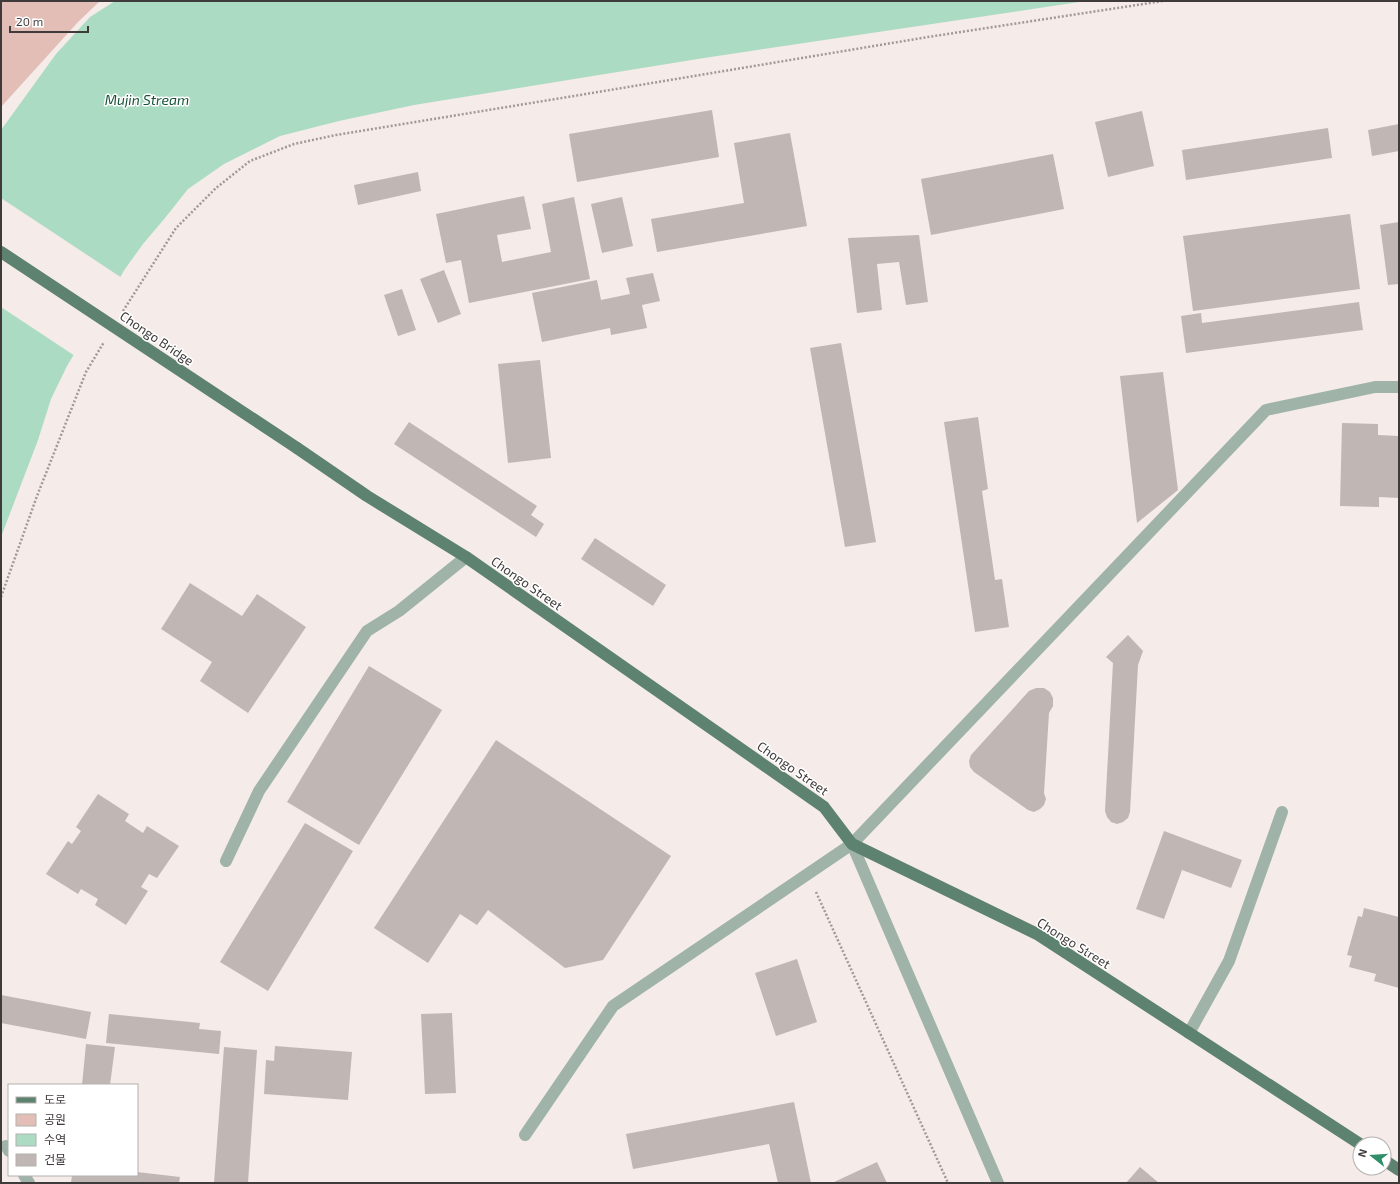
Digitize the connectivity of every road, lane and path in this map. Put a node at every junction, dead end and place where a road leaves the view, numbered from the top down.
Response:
1 (1163, 1) edge
2 (1, 252) edge
3 (123, 311) dead end
4 (106, 338) dead end
5 (1399, 387) edge
6 (297, 448) joint
7 (466, 558) junction
8 (1, 597) edge
9 (1282, 812) dead end
10 (852, 844) junction
11 (226, 861) dead end
12 (808, 874) junction
13 (1189, 1033) junction
14 (525, 1135) dead end
15 (1352, 1139) edge
16 (948, 1183) edge
17 (998, 1183) edge

1 - 3 path
2 - 6 main road, Chongo Bridge, bridge
4 - 8 path
5 - 10 street
6 - 7 main road, Chongo Street
7 - 10 main road, Chongo Street
7 - 11 street
9 - 13 street
10 - 12 street
10 - 13 main road, Chongo Street
10 - 17 street
12 - 14 street
12 - 16 path
13 - 15 main road, Chongo Street

